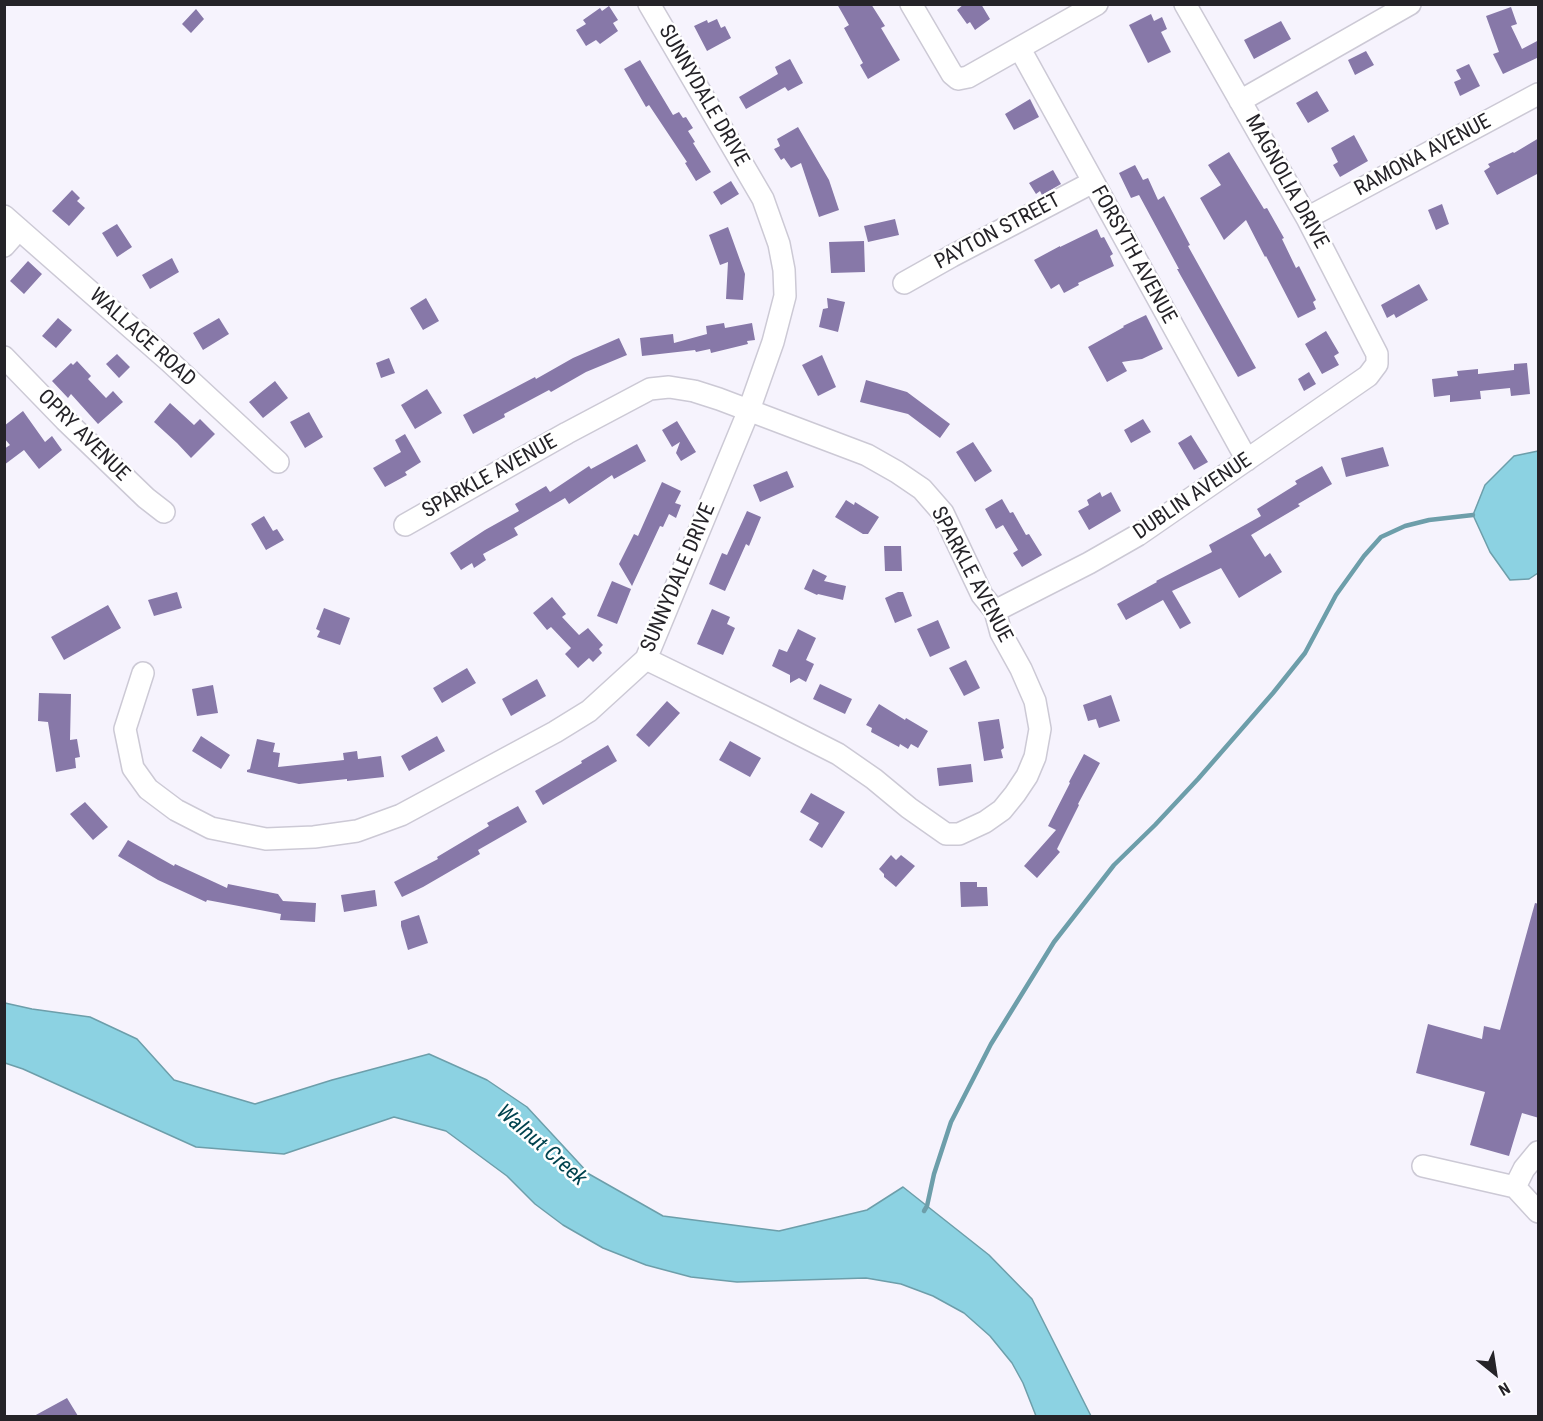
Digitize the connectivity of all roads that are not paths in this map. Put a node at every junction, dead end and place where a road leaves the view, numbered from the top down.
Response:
1 (649, 4) edge
2 (911, 4) edge
3 (1097, 4) edge
4 (1185, 4) edge
5 (1410, 4) edge
6 (1020, 49) junction
7 (1539, 94) edge
8 (1240, 101) junction
9 (1093, 182) junction
10 (1307, 219) junction
11 (12, 223) edge
12 (4, 246) edge
13 (903, 284) dead end
14 (4, 357) edge
15 (1377, 364) joint
16 (749, 410) junction
17 (1247, 460) junction
18 (278, 462) dead end
19 (164, 512) dead end
20 (405, 525) dead end
21 (995, 611) junction
22 (646, 659) junction
23 (143, 673) dead end
24 (1539, 1152) edge
25 (1423, 1166) dead end
26 (1515, 1187) junction
27 (1539, 1212) edge

1 - 16 street, SUNNYDALE DRIVE
2 - 6 street
3 - 6 street
4 - 8 street, MAGNOLIA DRIVE
5 - 8 street
6 - 9 street, FORSYTH AVENUE
7 - 10 street, RAMONA AVENUE
8 - 10 street, MAGNOLIA DRIVE
9 - 13 street, PAYTON STREET
9 - 17 street, FORSYTH AVENUE
10 - 15 street, MAGNOLIA DRIVE
11 - 12 street
11 - 18 street, WALLACE ROAD
14 - 19 street, OPRY AVENUE
15 - 17 street, DUBLIN AVENUE
16 - 20 street, SPARKLE AVENUE
16 - 21 street, SPARKLE AVENUE
16 - 22 street, SUNNYDALE DRIVE
17 - 21 street, DUBLIN AVENUE
21 - 22 street, SPARKLE AVENUE
22 - 23 street, SUNNYDALE DRIVE
24 - 26 street
25 - 26 street
26 - 27 street

